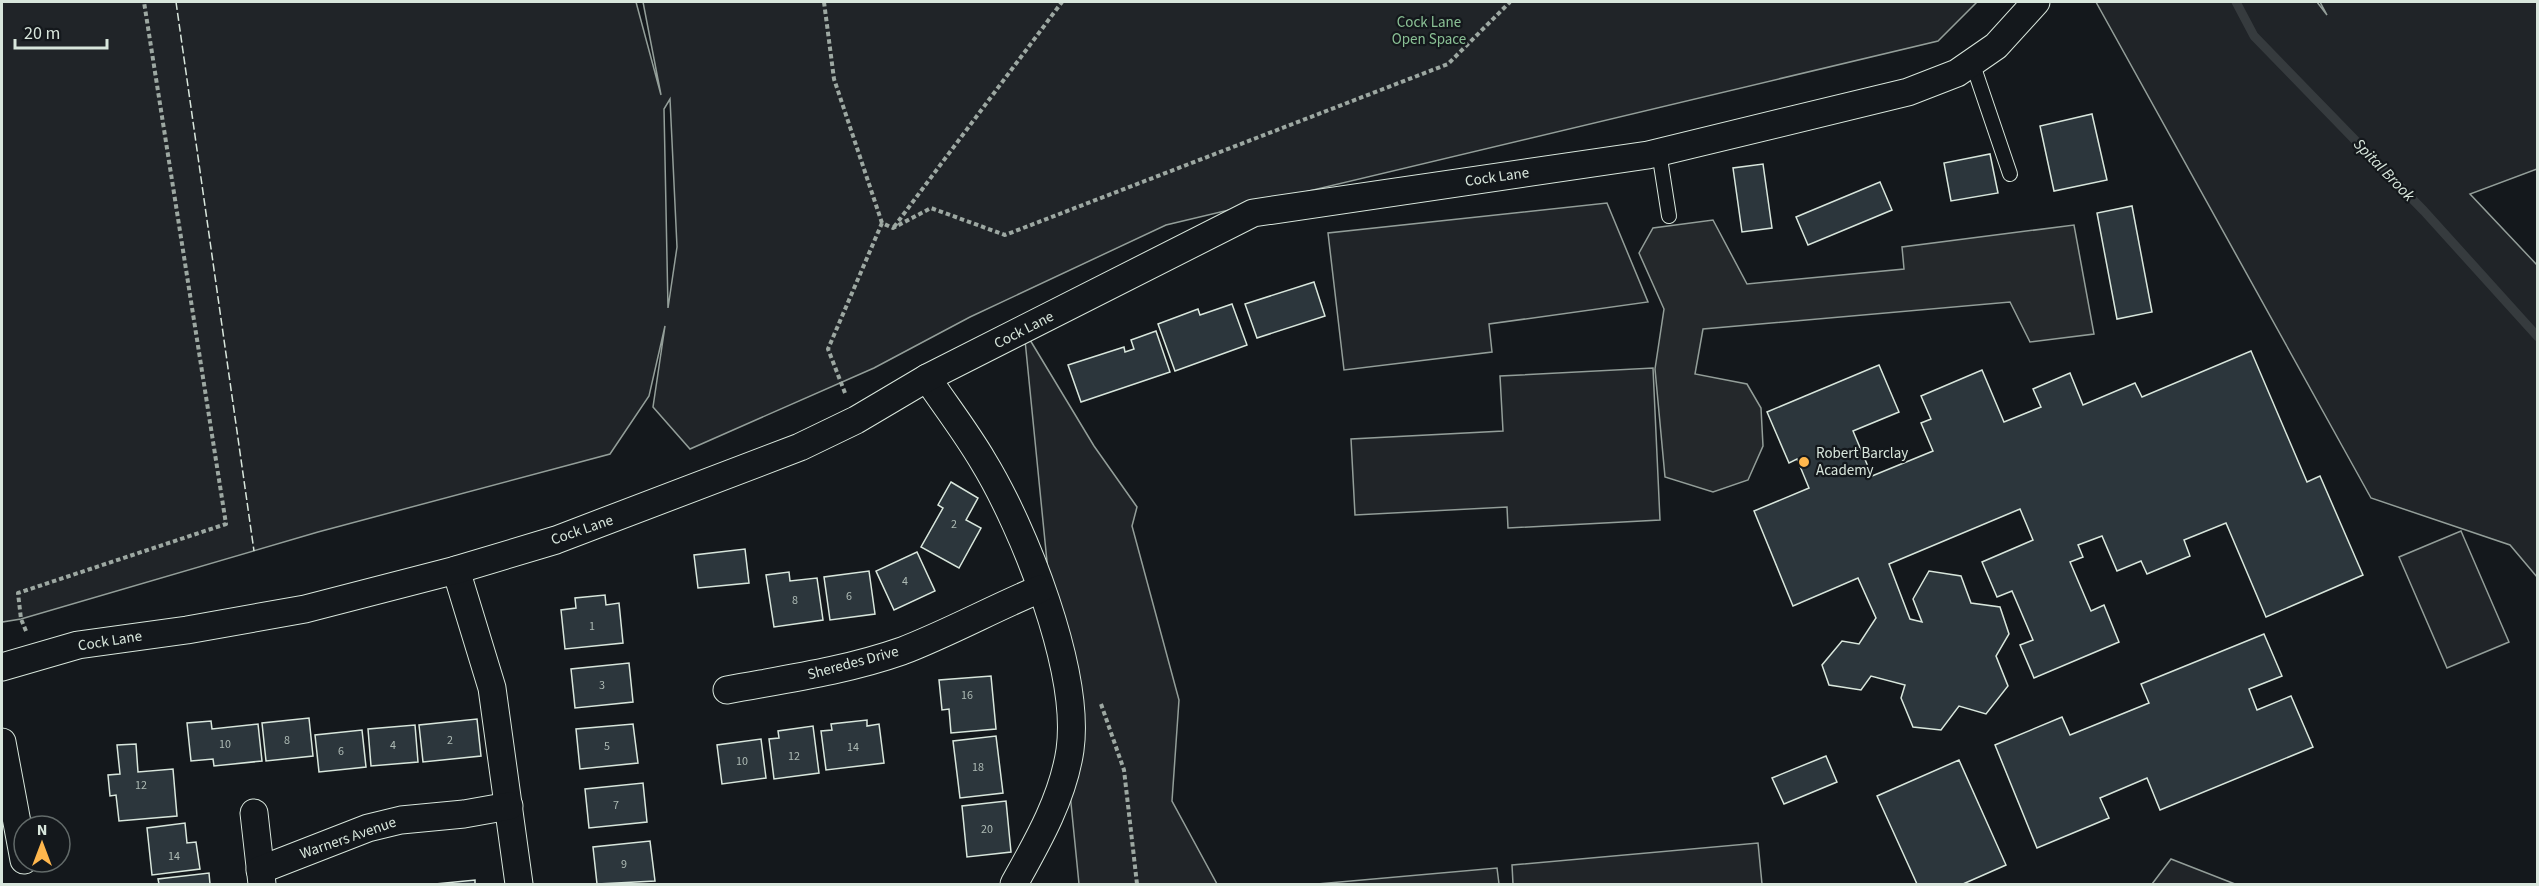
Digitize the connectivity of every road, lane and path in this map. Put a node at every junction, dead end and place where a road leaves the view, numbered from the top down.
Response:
1 (144, 2) edge
2 (824, 2) edge
3 (1062, 2) edge
4 (1510, 2) edge
5 (2034, 3) edge
6 (1972, 62) junction
7 (1659, 152) junction
8 (2010, 174) dead end
9 (1669, 216) dead end
10 (882, 223) junction
11 (893, 228) junction
12 (927, 378) junction
13 (856, 420) junction
14 (456, 570) junction
15 (1040, 589) junction
16 (38, 656) junction
17 (2, 667) edge
18 (727, 690) dead end
19 (2, 742) edge
20 (509, 806) junction
21 (254, 813) dead end
22 (15, 814) edge
23 (261, 877) edge
24 (519, 885) edge
25 (1014, 885) edge

1 - 16 path
2 - 10 path
3 - 11 path
4 - 11 path
5 - 6 street, Cock Lane
6 - 7 street, Cock Lane
6 - 8 lane
7 - 9 lane
7 - 12 street, Cock Lane
10 - 11 path
10 - 13 path
12 - 13 street, Cock Lane
12 - 15 street
13 - 14 street, Cock Lane
14 - 16 street, Cock Lane
14 - 20 street
15 - 18 street, Sheredes Drive
15 - 25 street
16 - 17 street, Cock Lane
19 - 22 street
20 - 23 street, Warners Avenue
20 - 24 street
21 - 23 street, Warners Avenue

